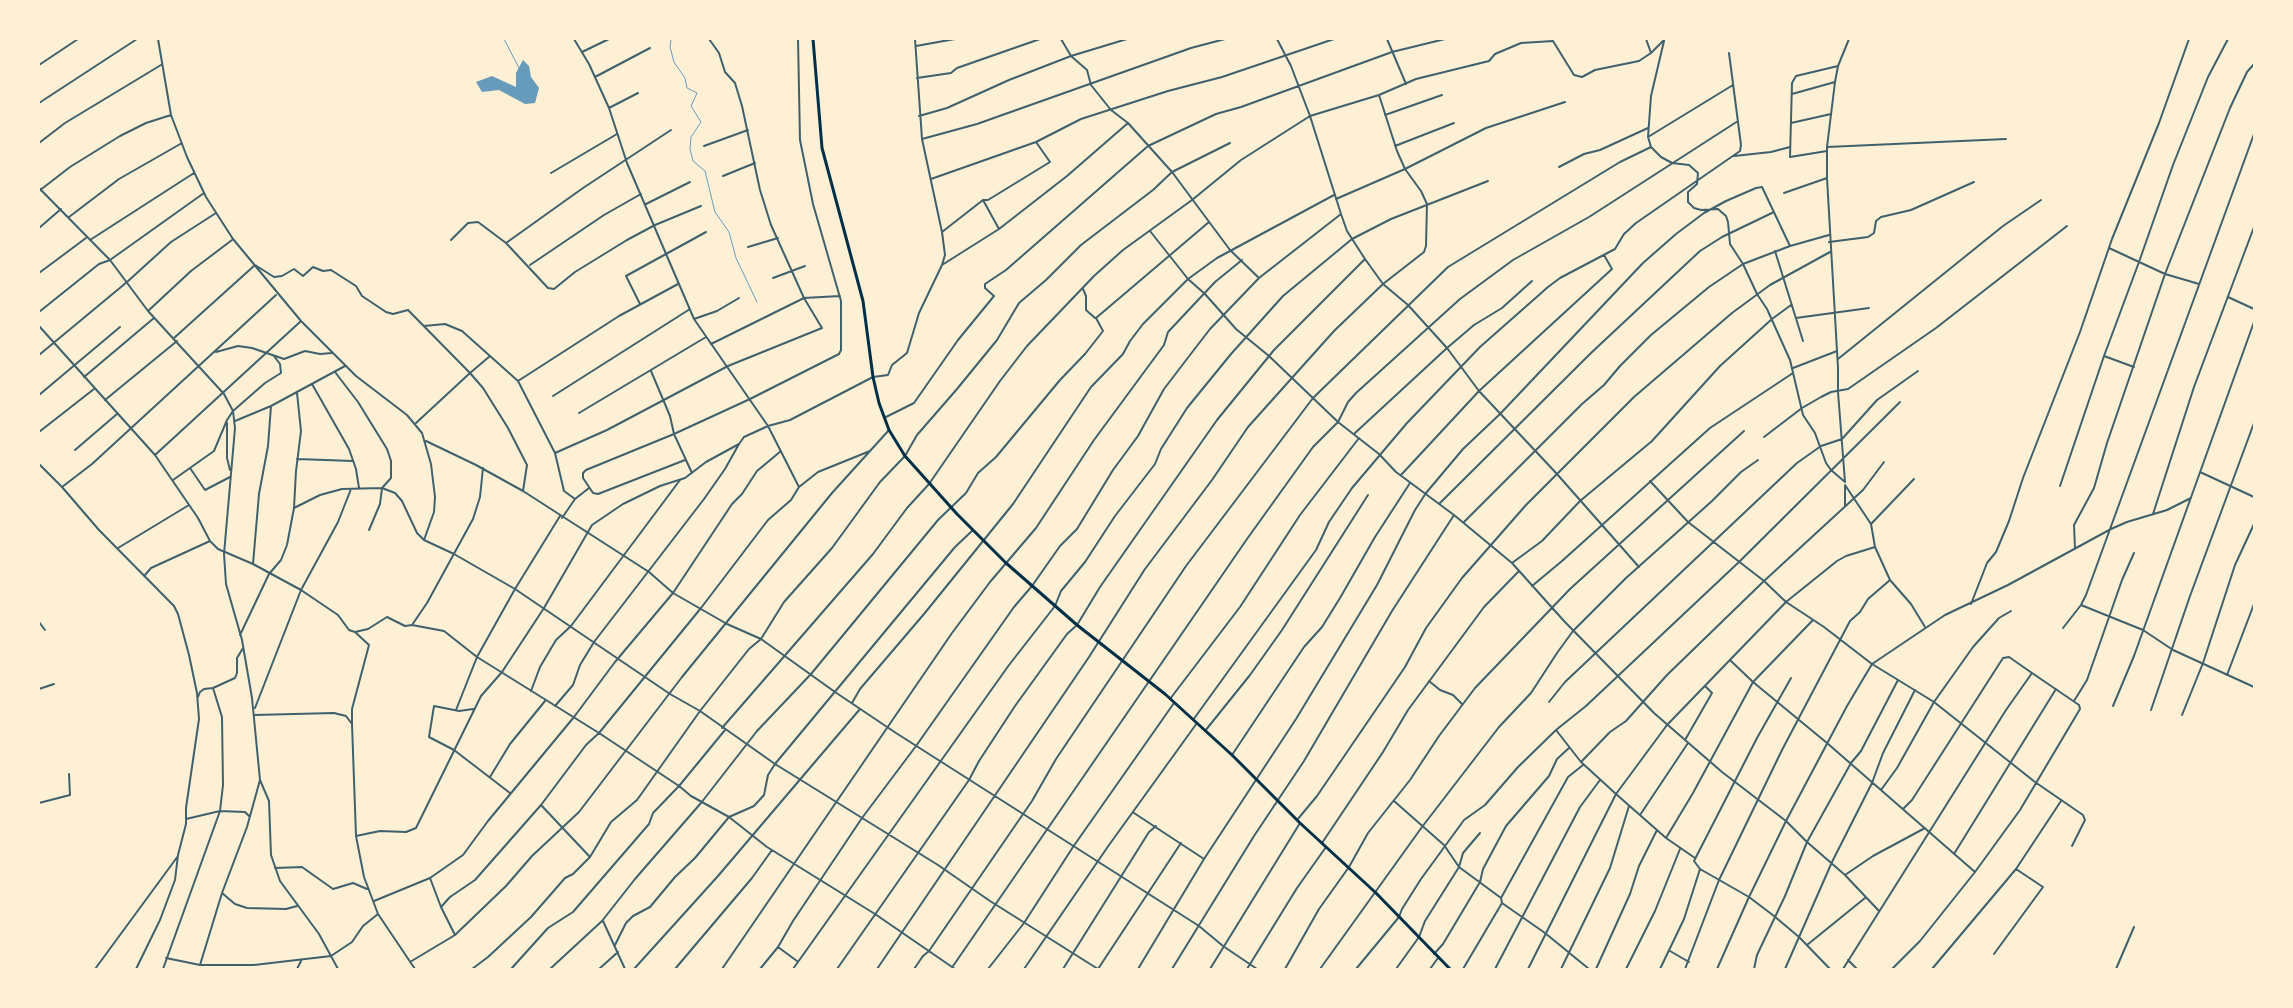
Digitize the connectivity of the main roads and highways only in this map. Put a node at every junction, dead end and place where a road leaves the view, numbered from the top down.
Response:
1 (814, 39) edge
2 (1450, 969) edge

1 - 2 main road

